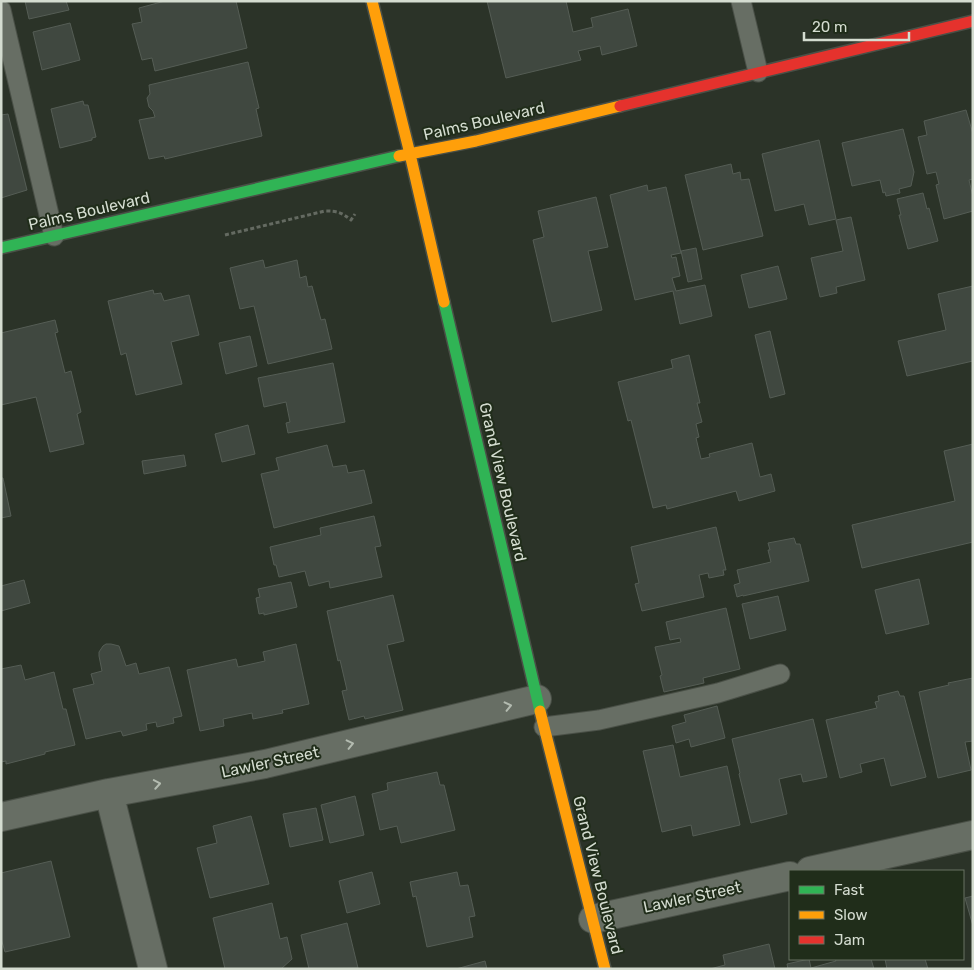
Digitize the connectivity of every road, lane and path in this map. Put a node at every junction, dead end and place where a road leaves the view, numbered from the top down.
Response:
1 (372, 1) edge
2 (740, 1) edge
3 (1, 10) edge
4 (973, 21) edge
5 (758, 72) junction
6 (410, 154) junction
7 (355, 214) dead end
8 (226, 235) dead end
9 (54, 236) junction
10 (1, 248) edge
11 (780, 674) dead end
12 (537, 699) junction
13 (544, 727) junction
14 (109, 793) junction
15 (1, 818) edge
16 (973, 835) edge
17 (815, 870) edge
18 (789, 876) edge
19 (593, 919) junction
20 (152, 969) edge
21 (605, 969) edge

1 - 6 street, Grand View Boulevard
2 - 5 lane
3 - 9 lane
4 - 5 street, Palms Boulevard
5 - 6 street, Palms Boulevard
6 - 9 street, Palms Boulevard
6 - 12 street, Grand View Boulevard
7 - 8 path
9 - 10 street, Palms Boulevard
11 - 13 lane
12 - 13 street, Grand View Boulevard
14 -> 12 street, Lawler Street
13 - 19 street, Grand View Boulevard
14 - 15 street, Lawler Street
14 - 20 street
16 - 17 street
18 - 19 street, Lawler Street
19 - 21 street, Grand View Boulevard

